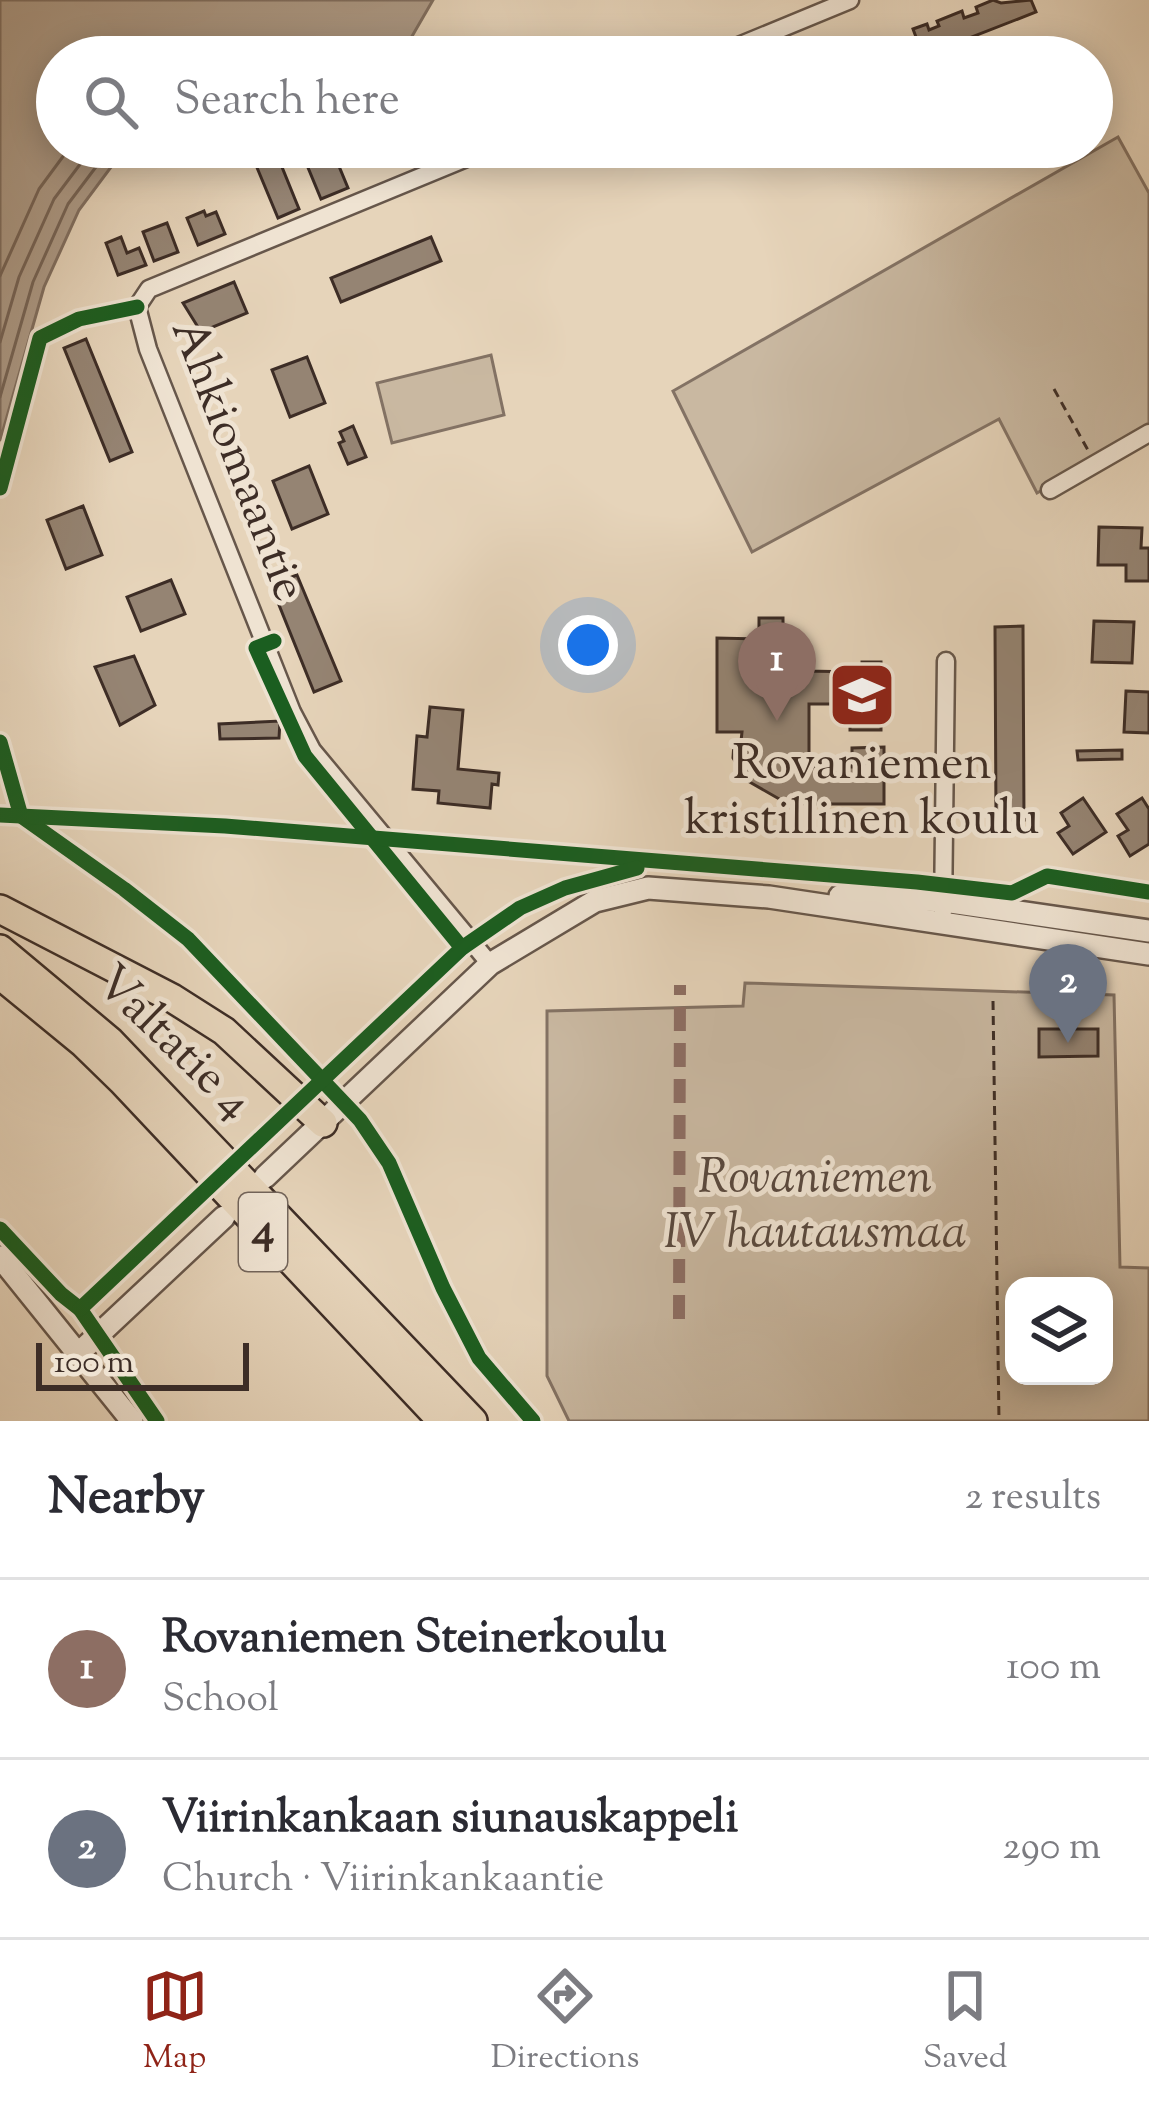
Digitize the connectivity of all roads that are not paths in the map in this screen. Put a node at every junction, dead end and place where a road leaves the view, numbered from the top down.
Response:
1 (850, 0) edge
2 (763, 36) edge
3 (442, 168) edge
4 (1149, 434) edge
5 (1050, 490) dead end
6 (946, 661) dead end
7 (0, 909) edge
8 (943, 912) junction
9 (1149, 932) edge
10 (0, 949) edge
11 (1149, 954) edge
12 (490, 964) junction
13 (0, 975) edge
14 (323, 1123) junction
15 (266, 1177) dead end
16 (224, 1217) dead end
17 (0, 1257) edge
18 (79, 1353) junction
19 (434, 1406) edge
20 (132, 1421) edge
21 (476, 1421) edge

1 - 2 street
3 - 12 street, Ahkiomaantie
4 - 5 street
6 - 8 street
7 - 14 highway
8 - 9 street
8 - 11 street
8 - 12 street
10 - 19 highway, Valtatie 4 / 4
12 - 14 street
13 - 19 highway, Valtatie 4 / 4
14 - 15 street
16 - 18 street
17 - 18 street
18 - 20 street
19 - 21 highway

